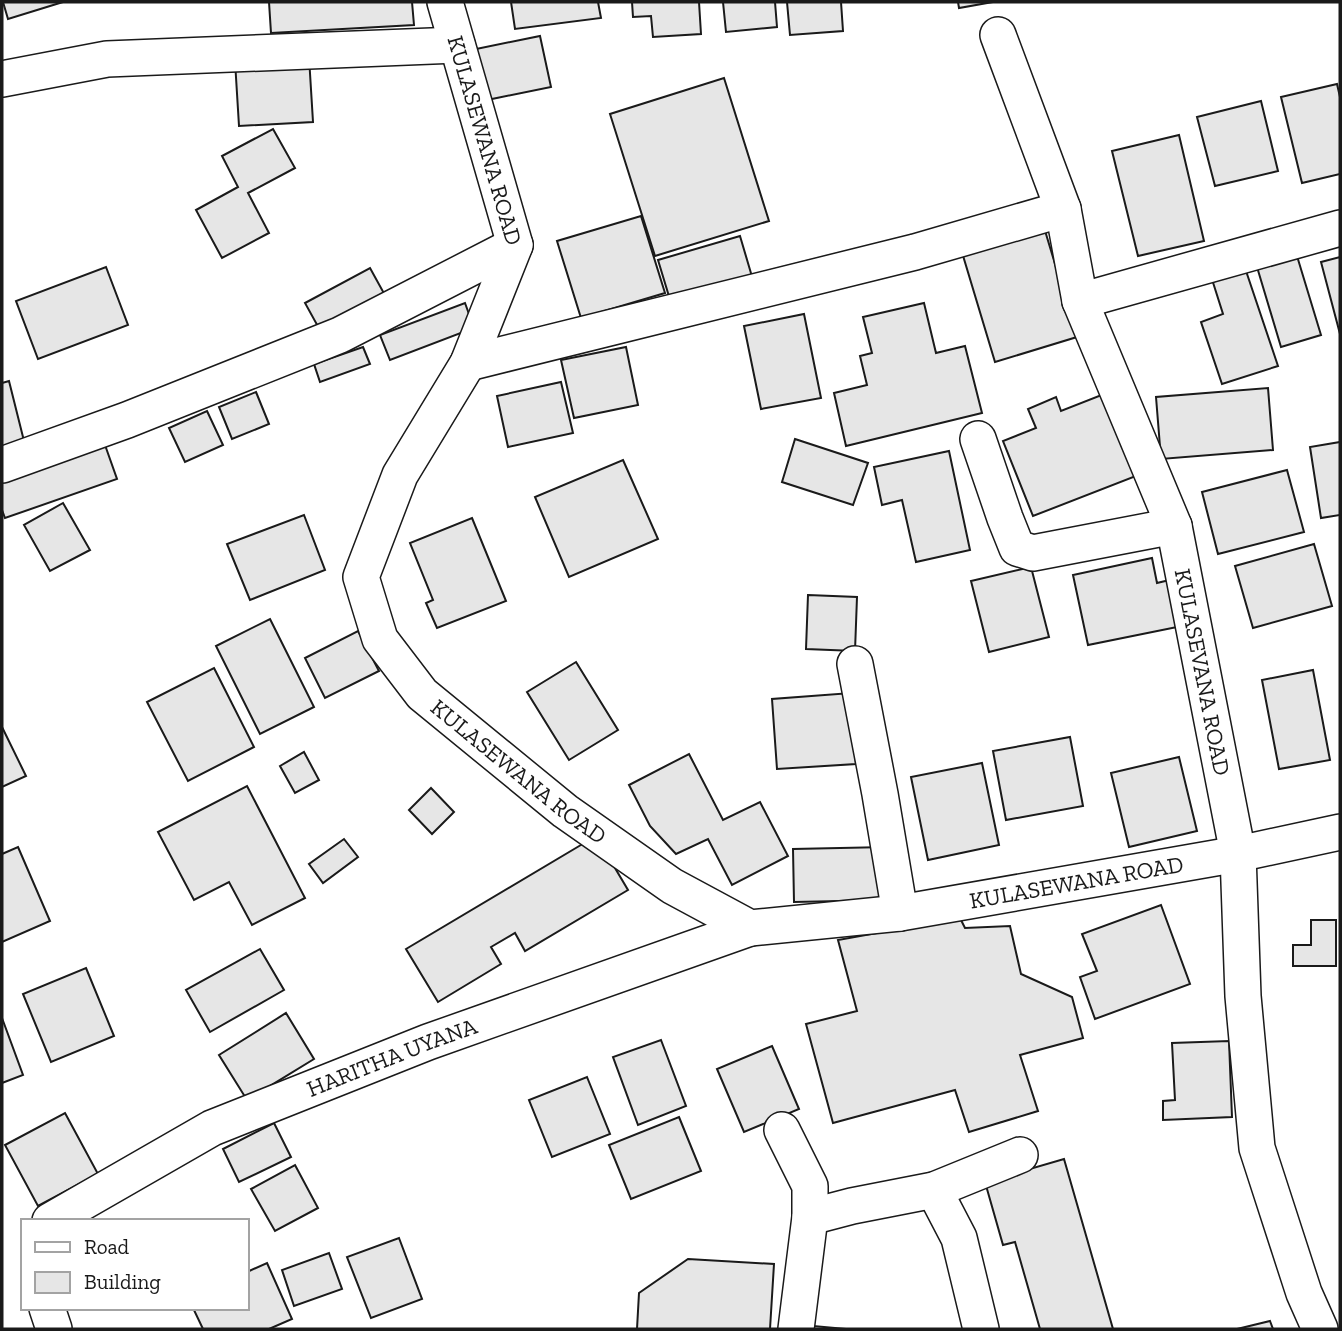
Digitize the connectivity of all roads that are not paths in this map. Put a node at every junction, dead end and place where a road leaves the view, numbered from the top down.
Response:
1 (445, 2) edge
2 (998, 35) dead end
3 (457, 45) junction
4 (2, 79) edge
5 (1063, 209) junction
6 (1340, 228) edge
7 (515, 245) junction
8 (1080, 301) junction
9 (468, 363) junction
10 (978, 439) dead end
11 (2, 465) edge
12 (1174, 526) junction
13 (855, 664) dead end
14 (1340, 831) edge
15 (1238, 855) junction
16 (900, 913) junction
17 (750, 928) junction
18 (782, 1130) dead end
19 (1020, 1155) dead end
20 (934, 1190) junction
21 (810, 1217) junction
22 (53, 1219) edge
23 (48, 1310) edge
24 (54, 1329) edge
25 (796, 1329) edge
26 (981, 1329) edge
27 (1320, 1329) edge

1 - 3 street, KULASEWANA ROAD
2 - 5 street, KULASEVANA ROAD
3 - 4 street
3 - 7 street, KULASEWANA ROAD
5 - 8 street, KULASEVANA ROAD
5 - 9 street
6 - 8 street
7 - 9 street, KULASEWANA ROAD
7 - 11 street
8 - 12 street, KULASEVANA ROAD
9 - 17 street, KULASEWANA ROAD
10 - 12 street
12 - 15 street, KULASEVANA ROAD
13 - 16 street
14 - 15 street, KULASEWANA ROAD
15 - 16 street, KULASEWANA ROAD
15 - 27 street, KULASEVANA ROAD
16 - 17 street, KULASEWANA ROAD
17 - 22 street, HARITHA UYANA
18 - 21 street
19 - 20 street
20 - 21 street
20 - 26 street
21 - 25 street
23 - 24 street

